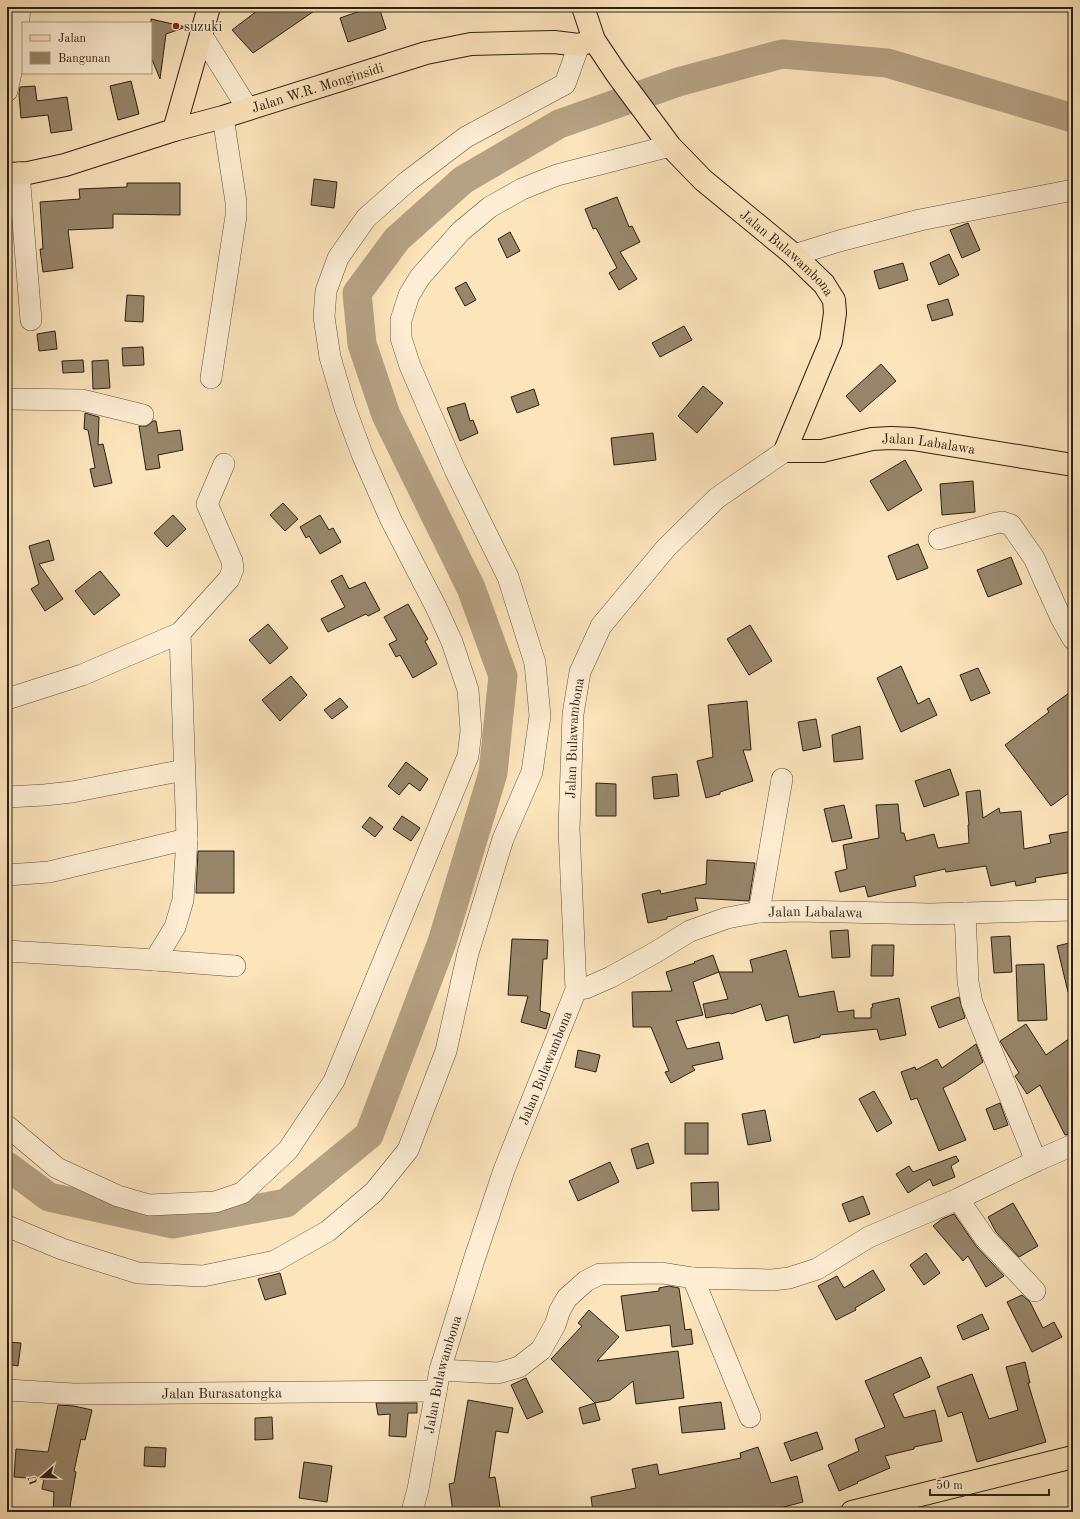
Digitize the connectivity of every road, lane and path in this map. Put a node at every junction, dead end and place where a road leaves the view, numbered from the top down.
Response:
1 (20, 7) edge
2 (209, 7) edge
3 (583, 7) edge
4 (201, 34) junction
5 (587, 43) junction
6 (7, 91) edge
7 (248, 109) junction
8 (223, 117) junction
9 (174, 130) junction
10 (670, 146) junction
11 (13, 174) edge
12 (1073, 190) edge
13 (794, 255) junction
14 (31, 320) dead end
15 (211, 378) dead end
16 (7, 399) edge
17 (143, 415) dead end
18 (785, 450) junction
19 (224, 464) dead end
20 (1073, 465) edge
21 (939, 539) dead end
22 (180, 633) junction
23 (1073, 639) edge
24 (7, 699) edge
25 (184, 770) junction
26 (782, 779) dead end
27 (7, 797) edge
28 (187, 839) junction
29 (7, 875) edge
30 (1073, 910) edge
31 (759, 912) junction
32 (965, 913) junction
33 (7, 951) edge
34 (155, 960) junction
35 (235, 966) dead end
36 (576, 990) junction
37 (7, 1126) edge
38 (1073, 1145) edge
39 (1036, 1161) junction
40 (958, 1199) junction
41 (7, 1226) edge
42 (693, 1278) junction
43 (1035, 1291) dead end
44 (440, 1370) junction
45 (7, 1390) edge
46 (436, 1391) junction
47 (750, 1417) dead end
48 (1073, 1457) edge
49 (412, 1512) edge
50 (852, 1512) edge

1 - 6 street
2 - 4 main road
3 - 5 main road
4 - 7 street
4 - 9 main road
5 - 7 main road, Jalan W.R. Monginsidi
5 - 10 main road, Jalan Bulawambona
5 - 37 street
7 - 8 main road, Jalan W.R. Monginsidi
8 - 9 main road, Jalan W.R. Monginsidi
8 - 15 street
9 - 11 main road, Jalan W.R. Monginsidi
10 - 13 main road, Jalan Bulawambona
10 - 41 street
11 - 14 street
12 - 13 street
13 - 18 main road, Jalan Bulawambona
16 - 17 street
18 - 20 main road, Jalan Labalawa
18 - 36 street, Jalan Bulawambona
19 - 22 street
21 - 23 street
22 - 24 street
22 - 25 street
25 - 27 street
25 - 28 street
26 - 31 street
28 - 29 street
28 - 34 street
30 - 32 street, Jalan Labalawa
31 - 32 street, Jalan Labalawa
31 - 36 street, Jalan Labalawa
32 - 39 street
33 - 34 street
34 - 35 street
36 - 44 street, Jalan Bulawambona
38 - 39 street
39 - 40 street
40 - 42 street
40 - 43 street
42 - 44 street
42 - 47 street
44 - 46 street, Jalan Bulawambona
45 - 46 street, Jalan Burasatongka
46 - 49 street, Jalan Bulawambona
48 - 50 main road

